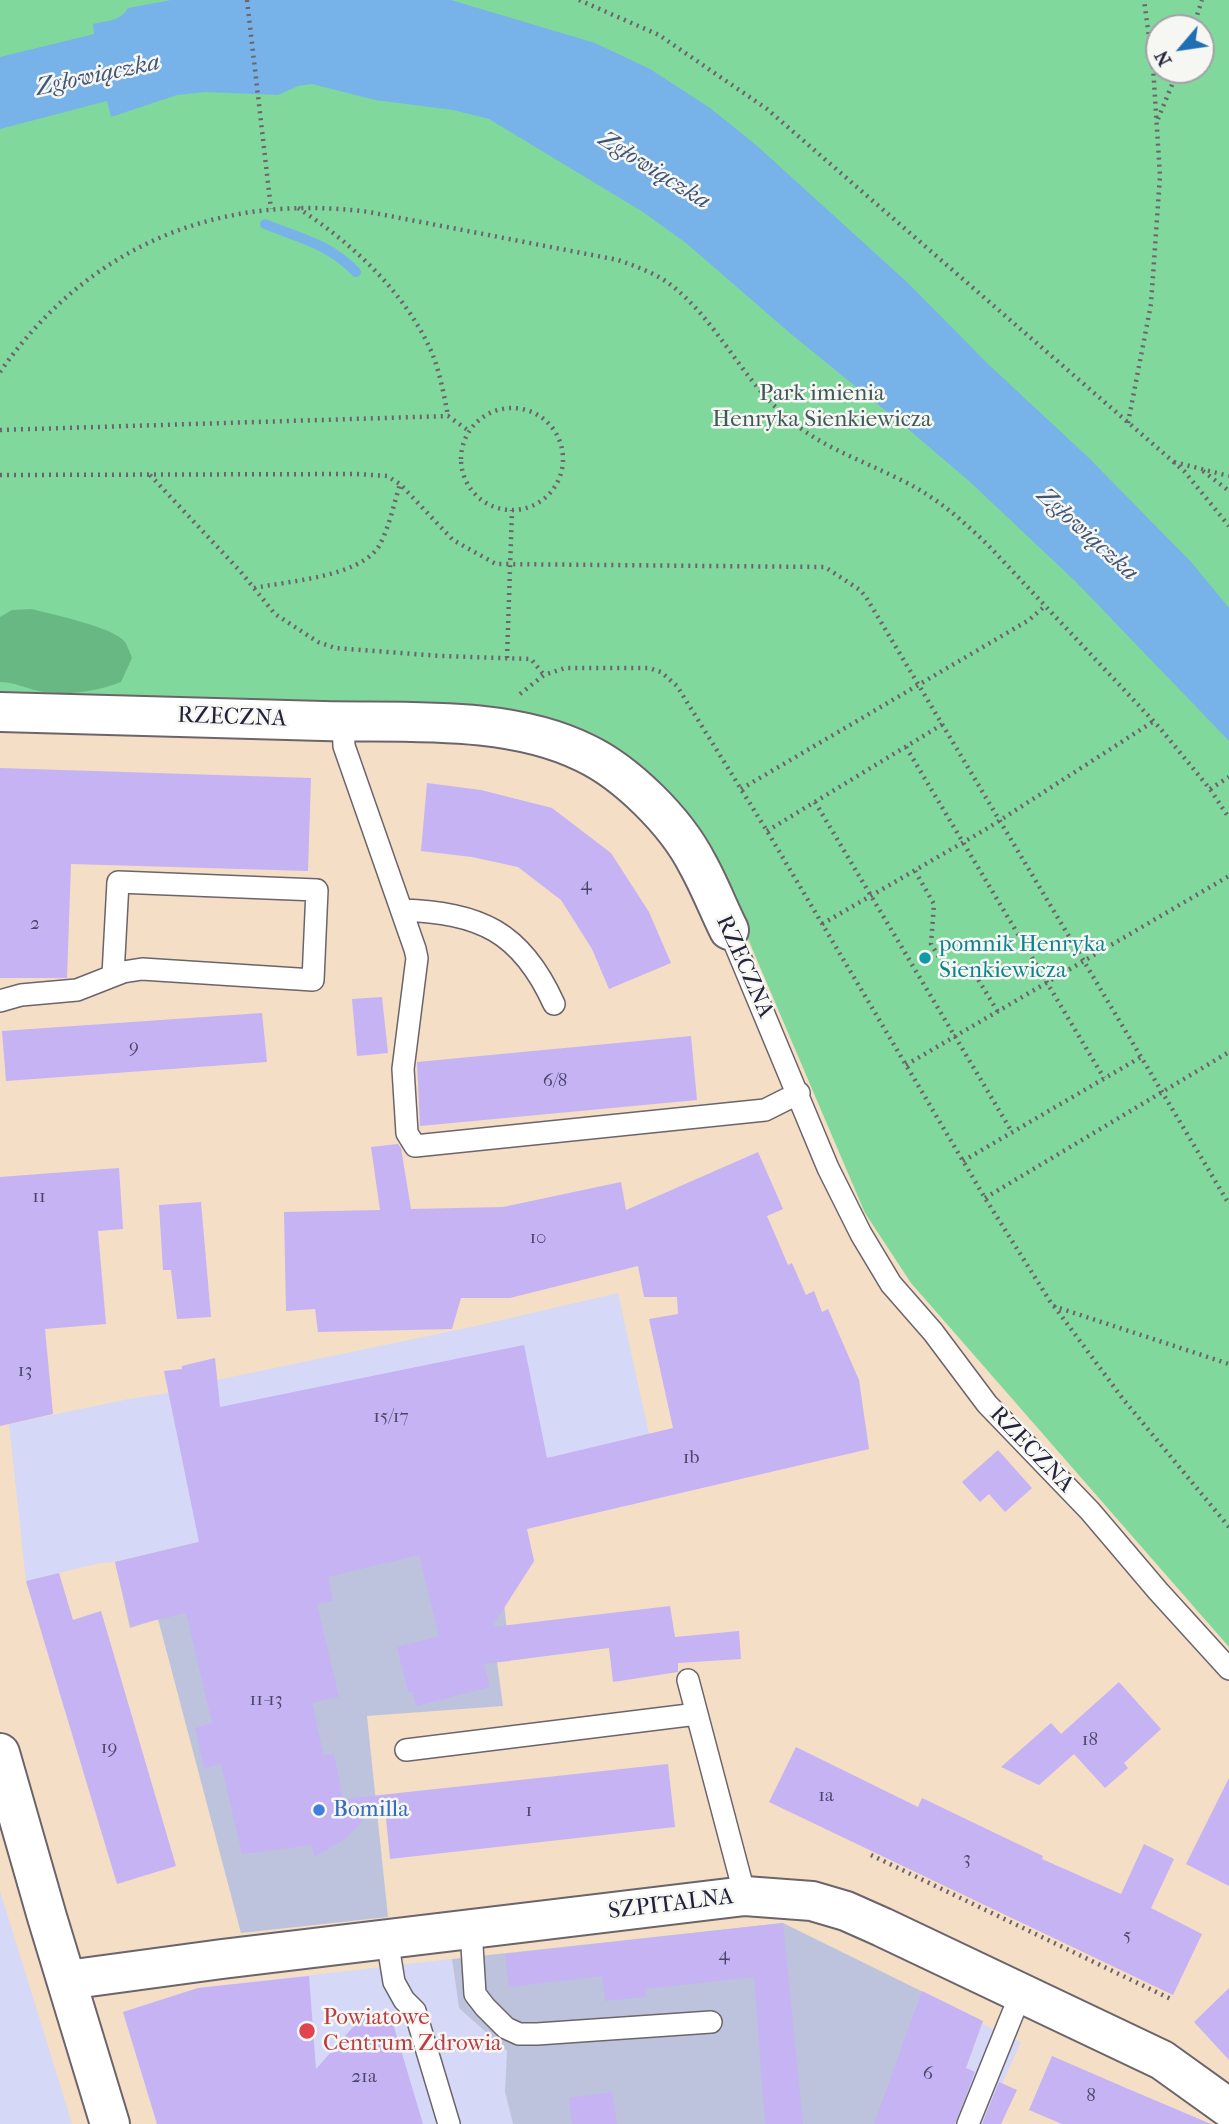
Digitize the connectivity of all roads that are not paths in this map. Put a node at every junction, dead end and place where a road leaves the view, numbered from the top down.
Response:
1 (0, 712) edge
2 (343, 721) junction
3 (402, 910) junction
4 (729, 930) joint
5 (113, 975) junction
6 (0, 1001) edge
7 (554, 1004) dead end
8 (799, 1093) junction
9 (1229, 1669) edge
10 (688, 1680) dead end
11 (697, 1714) junction
12 (406, 1750) dead end
13 (0, 1753) edge
14 (10, 1823) edge
15 (745, 1896) junction
16 (471, 1930) junction
17 (387, 1938) junction
18 (67, 1980) junction
19 (1021, 1993) junction
20 (711, 2022) dead end
21 (1229, 2108) edge
22 (110, 2124) edge
23 (449, 2124) edge
24 (968, 2124) edge

1 - 2 street, RZECZNA
2 - 3 lane
2 - 4 street, RZECZNA
3 - 7 lane
3 - 8 lane
4 - 8 lane, RZECZNA
5 - 5 lane
5 - 6 lane
8 - 9 lane, RZECZNA
10 - 11 lane
11 - 12 lane
11 - 15 lane
13 - 14 street
14 - 18 street
15 - 16 street, SZPITALNA
15 - 19 street, SZPITALNA
16 - 17 street, SZPITALNA
16 - 20 lane
17 - 18 street, SZPITALNA
17 - 23 lane
18 - 22 street
19 - 21 street, SZPITALNA
19 - 24 lane

